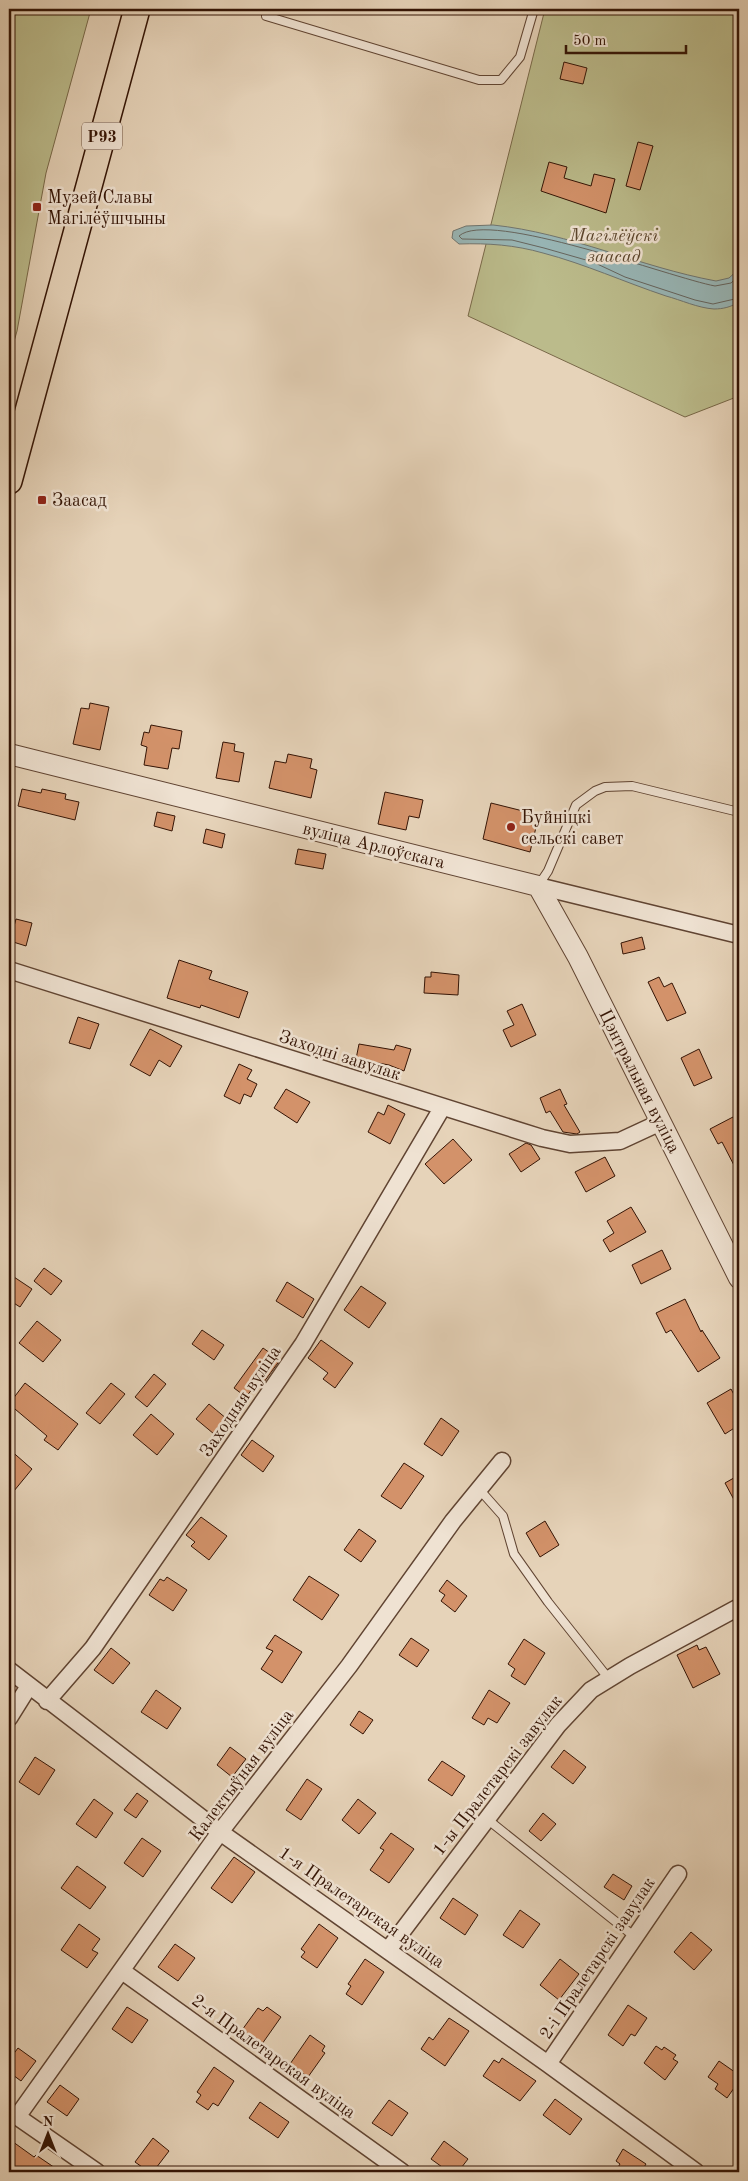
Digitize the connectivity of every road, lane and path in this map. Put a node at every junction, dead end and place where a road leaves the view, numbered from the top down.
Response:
1 (137, 9) edge
2 (268, 9) edge
3 (534, 9) edge
4 (9, 481) edge
5 (9, 754) edge
6 (739, 812) edge
7 (538, 886) junction
8 (739, 936) edge
9 (9, 970) edge
10 (442, 1108) junction
11 (661, 1122) junction
12 (739, 1278) edge
13 (502, 1461) dead end
14 (480, 1489) junction
15 (739, 1607) edge
16 (9, 1670) edge
17 (609, 1679) junction
18 (29, 1686) junction
19 (48, 1701) junction
20 (9, 1718) edge
21 (487, 1819) junction
22 (220, 1832) junction
23 (678, 1874) dead end
24 (635, 1937) junction
25 (388, 1950) junction
26 (122, 1971) junction
27 (548, 2064) junction
28 (13, 2114) edge
29 (97, 2172) edge
30 (402, 2172) edge
31 (696, 2172) edge

1 - 4 main road, Р93
2 - 3 lane
5 - 7 street, вуліца Арлоўскага
6 - 7 lane
7 - 8 street, вуліца Арлоўскага
7 - 11 street, Цэнтральная вуліца
9 - 10 street, Заходні завулак
10 - 11 street, Заходні завулак
10 - 19 street, Заходняя вуліца
11 - 12 street, Цэнтральная вуліца
13 - 14 street, Калектыўная вуліца
14 - 17 lane
14 - 22 street, Калектыўная вуліца
15 - 17 street, 1-ы Пралетарскі завулак
16 - 18 street, 1-я Пралетарская вуліца
17 - 21 street, 1-ы Пралетарскі завулак
18 - 19 street, 1-я Пралетарская вуліца
18 - 20 street
19 - 22 street, 1-я Пралетарская вуліца
21 - 24 lane
21 - 25 street, 1-ы Пралетарскі завулак
22 - 25 street, 1-я Пралетарская вуліца
22 - 26 street, Калектыўная вуліца
23 - 24 street, 2-і Пралетарскі завулак
24 - 27 street, 2-і Пралетарскі завулак
25 - 27 street, 1-я Пралетарская вуліца
26 - 28 street, Калектыўная вуліца
26 - 30 street, 2-я Пралетарская вуліца
27 - 31 street, 1-я Пралетарская вуліца
28 - 29 street

